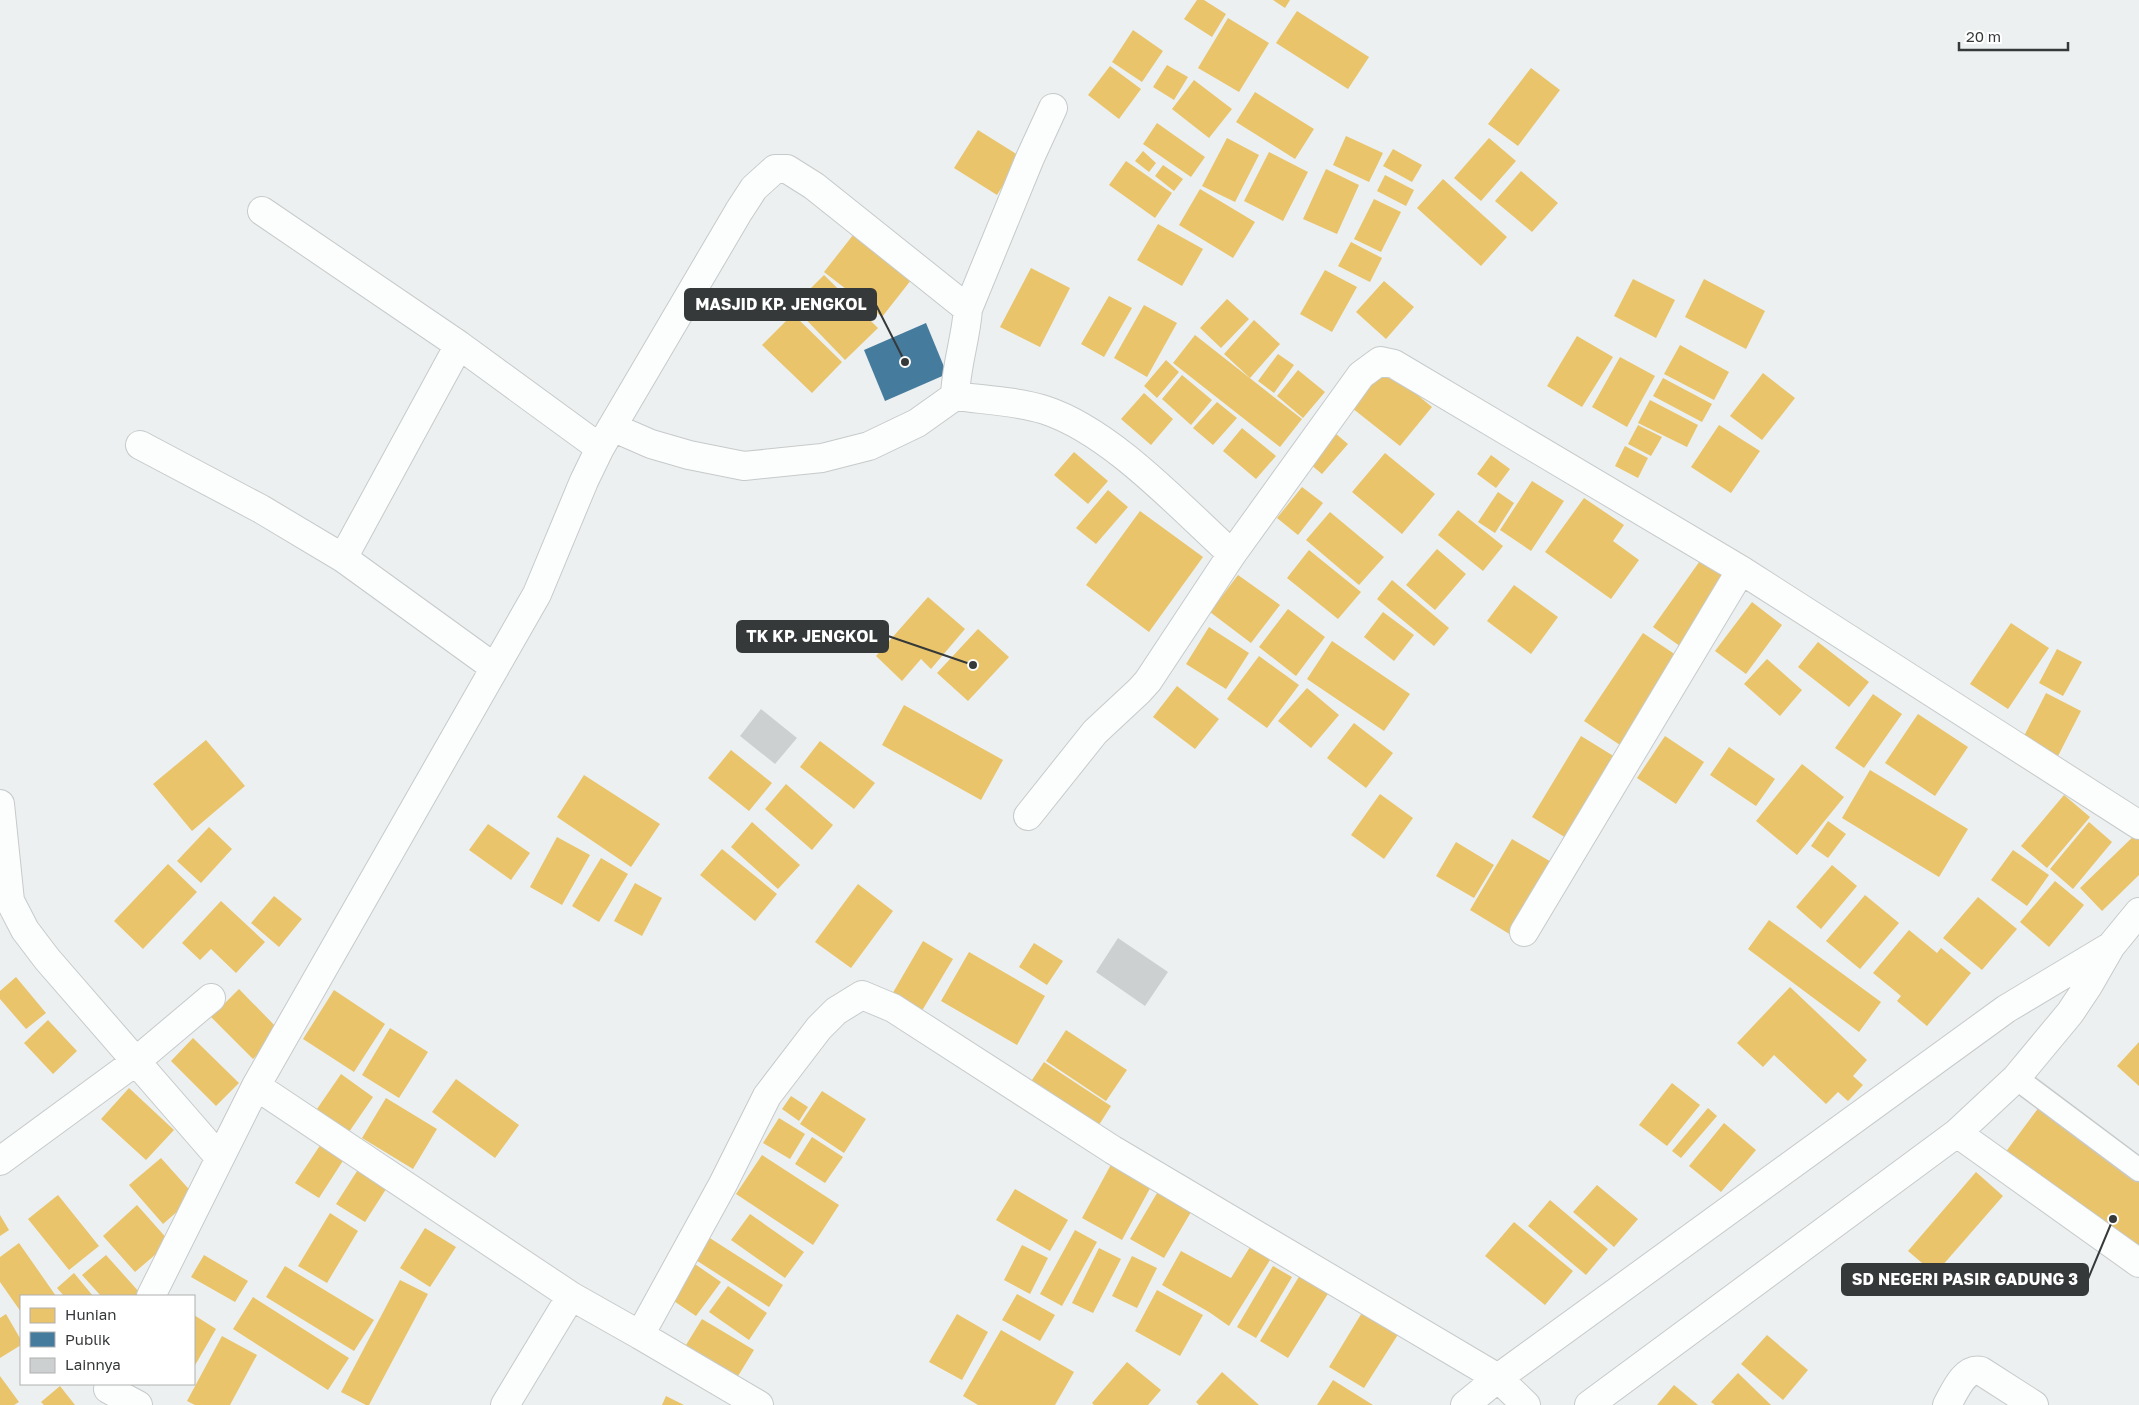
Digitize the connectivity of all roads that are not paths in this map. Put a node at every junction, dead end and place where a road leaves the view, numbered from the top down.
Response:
1 (1053, 108) dead end
2 (262, 211) dead end
3 (968, 309) junction
4 (459, 346) junction
5 (955, 396) junction
6 (606, 438) junction
7 (140, 445) dead end
8 (1232, 554) junction
9 (343, 558) junction
10 (1741, 570) junction
11 (495, 668) junction
12 (0, 804) edge
13 (1028, 816) dead end
14 (2139, 824) edge
15 (2139, 912) edge
16 (1524, 932) dead end
17 (2111, 946) junction
18 (211, 998) dead end
19 (135, 1062) junction
20 (2016, 1078) junction
21 (256, 1086) junction
22 (1958, 1133) junction
23 (219, 1157) junction
24 (0, 1161) edge
25 (2139, 1170) edge
26 (2139, 1263) edge
27 (151, 1295) edge
28 (571, 1296) junction
29 (640, 1335) junction
30 (1498, 1378) junction
31 (106, 1393) edge
32 (138, 1405) edge
33 (505, 1405) edge
34 (759, 1405) edge
35 (1464, 1405) edge
36 (1526, 1405) edge
37 (1589, 1405) edge
38 (1947, 1405) edge
39 (2034, 1405) edge

1 - 3 street
2 - 4 street
3 - 5 street
3 - 6 street
4 - 6 street
4 - 9 street
5 - 6 street
5 - 8 street
6 - 11 street
7 - 9 street
8 - 10 street
8 - 13 street
9 - 11 street
10 - 14 street
10 - 16 street
11 - 21 street
12 - 19 street
15 - 17 street
17 - 20 street
17 - 30 street
18 - 19 street
19 - 23 street
19 - 24 street
20 - 22 street
20 - 25 lane
21 - 23 street
21 - 28 street
22 - 26 street
22 - 37 street
23 - 27 street
28 - 29 street
28 - 33 street
29 - 30 street
29 - 34 street
30 - 35 street
30 - 36 street
31 - 32 street
38 - 39 street

